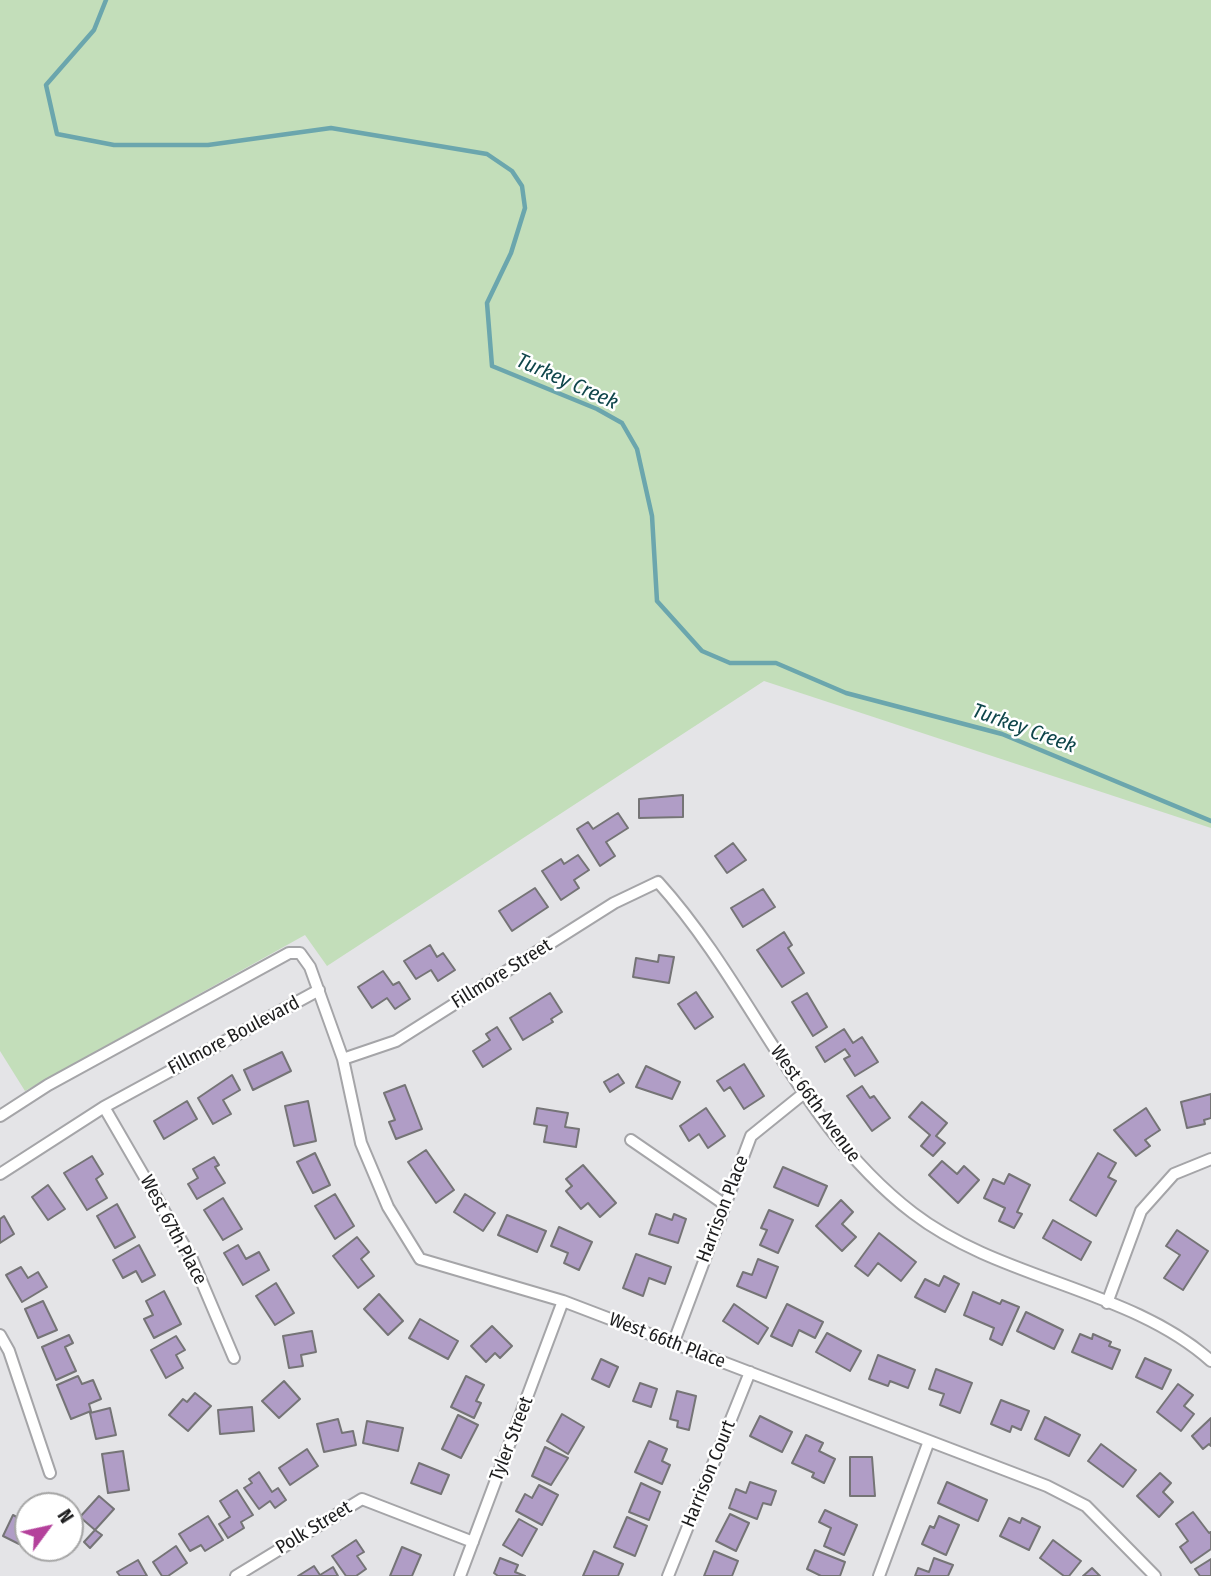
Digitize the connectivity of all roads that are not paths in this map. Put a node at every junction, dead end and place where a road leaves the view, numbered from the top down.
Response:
1 (658, 882) joint
2 (319, 990) junction
3 (343, 1059) junction
4 (803, 1094) junction
5 (104, 1107) junction
6 (0, 1116) edge
7 (631, 1140) dead end
8 (1211, 1159) edge
9 (0, 1174) edge
10 (723, 1204) junction
11 (563, 1301) junction
12 (1107, 1303) junction
13 (0, 1335) edge
14 (673, 1344) junction
15 (234, 1358) dead end
16 (1211, 1361) edge
17 (750, 1372) junction
18 (929, 1441) junction
19 (50, 1473) dead end
20 (473, 1542) junction
21 (236, 1576) edge
22 (460, 1576) edge
23 (668, 1576) edge
24 (880, 1576) edge
25 (1155, 1576) edge

1 - 3 street, Fillmore Street
1 - 4 street, West 66th Avenue
2 - 3 street, West 66th Place
2 - 5 street, Fillmore Boulevard
2 - 6 street, Fillmore Boulevard
3 - 11 street, West 66th Place
4 - 10 street, Harrison Place
4 - 12 street, West 66th Avenue
5 - 9 street, Fillmore Boulevard
5 - 15 street, West 67th Place
7 - 10 street
8 - 12 street
10 - 14 street, Harrison Place
11 - 14 street, West 66th Place
11 - 20 street, Tyler Street
12 - 16 street, West 66th Avenue
13 - 19 street
14 - 17 street, West 66th Place
17 - 18 street, West 66th Place
17 - 23 street, Harrison Court
18 - 24 street
18 - 25 street, West 66th Place
20 - 21 street, Polk Street
20 - 22 street, Tyler Street

